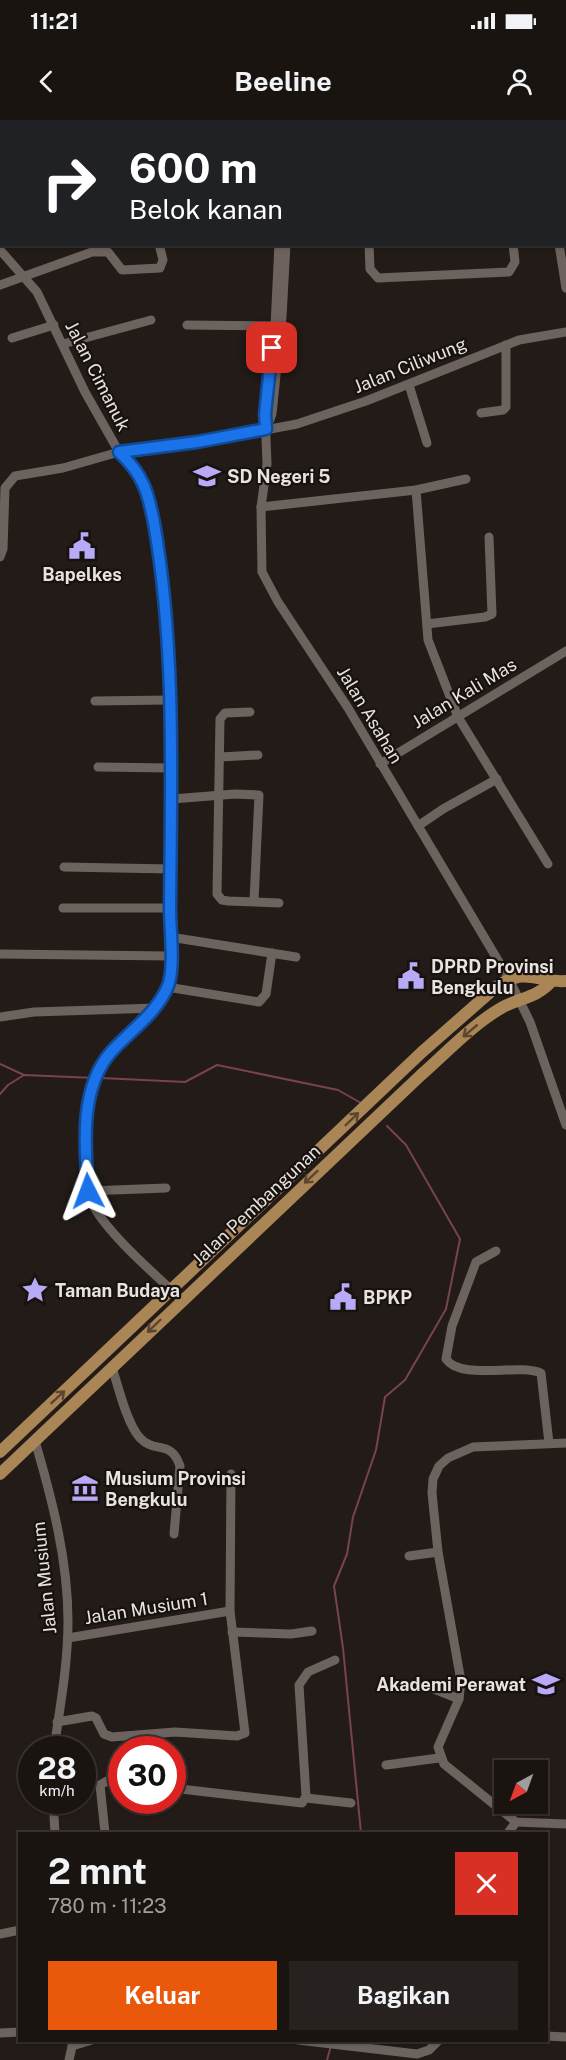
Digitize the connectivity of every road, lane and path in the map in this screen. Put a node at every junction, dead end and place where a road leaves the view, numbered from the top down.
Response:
1 (159, 246) edge
2 (279, 246) edge
3 (286, 246) edge
4 (369, 246) edge
5 (513, 246) edge
6 (0, 250) edge
7 (564, 254) edge
8 (24, 275) junction
9 (0, 285) edge
10 (566, 288) edge
11 (151, 320) dead end
12 (187, 325) dead end
13 (54, 326) junction
14 (275, 326) junction
15 (566, 332) edge
16 (12, 338) dead end
17 (63, 344) junction
18 (506, 345) junction
19 (409, 385) junction
20 (481, 413) dead end
21 (266, 429) junction
22 (427, 443) dead end
23 (119, 452) junction
24 (466, 479) dead end
25 (416, 490) junction
26 (261, 507) junction
27 (489, 537) dead end
28 (0, 557) edge
29 (427, 624) junction
30 (566, 651) edge
31 (168, 700) junction
32 (95, 701) dead end
33 (250, 712) dead end
34 (458, 717) junction
35 (258, 755) dead end
36 (220, 756) junction
37 (380, 764) junction
38 (98, 767) dead end
39 (171, 768) junction
40 (497, 779) junction
41 (220, 795) junction
42 (172, 799) junction
43 (418, 826) junction
44 (548, 864) dead end
45 (64, 867) dead end
46 (171, 869) junction
47 (254, 901) junction
48 (279, 903) dead end
49 (63, 908) dead end
50 (170, 908) junction
51 (170, 937) junction
52 (272, 953) junction
53 (0, 954) edge
54 (170, 956) junction
55 (296, 957) dead end
56 (508, 979) junction
57 (566, 981) edge
58 (551, 982) junction
59 (167, 987) junction
60 (519, 1000) junction
61 (156, 1008) junction
62 (0, 1017) edge
63 (566, 1125) edge
64 (320, 1150) junction
65 (330, 1160) junction
66 (166, 1188) dead end
67 (88, 1191) junction
68 (496, 1251) dead end
69 (172, 1290) junction
70 (182, 1300) junction
71 (112, 1367) junction
72 (28, 1425) junction
73 (35, 1441) junction
74 (549, 1443) junction
75 (566, 1443) edge
76 (0, 1452) edge
77 (0, 1474) edge
78 (231, 1474) dead end
79 (174, 1534) dead end
80 (438, 1552) junction
81 (409, 1556) dead end
82 (230, 1611) junction
83 (312, 1631) dead end
84 (232, 1632) junction
85 (68, 1638) junction
86 (335, 1660) dead end
87 (408, 1684) dead end
88 (459, 1699) junction
89 (57, 1722) junction
90 (55, 1736) edge
91 (440, 1758) junction
92 (386, 1765) dead end
93 (108, 1781) edge
94 (186, 1790) edge
95 (306, 1798) junction
96 (351, 1803) dead end
97 (54, 1814) edge
98 (516, 1822) junction
99 (566, 1824) edge
100 (55, 1832) edge
101 (105, 1832) edge
102 (509, 1832) edge
103 (18, 1930) edge
104 (0, 1934) edge
105 (18, 2032) edge
106 (0, 2033) edge
107 (548, 2036) edge
108 (566, 2037) edge
109 (310, 2042) edge
110 (386, 2042) edge
111 (437, 2042) edge
112 (73, 2043) edge
113 (384, 2052) junction
114 (69, 2060) edge

1 - 8 street
2 - 14 street
3 - 21 street
4 - 5 street
6 - 8 street, Jalan Cimanuk
7 - 10 street
8 - 9 street
8 - 13 street, Jalan Cimanuk
11 - 17 street
12 - 14 street
13 - 16 street
13 - 17 street, Jalan Cimanuk
14 - 21 street
15 - 18 street, Jalan Ciliwung
17 - 23 street, Jalan Cimanuk
18 - 19 street, Jalan Ciliwung
18 - 20 street
19 - 21 street, Jalan Ciliwung
19 - 22 street
21 - 23 street, Jalan Ciliwung
21 - 26 street, Jalan Asahan
23 - 28 street, Jalan Ciliwung
23 - 31 street, Jalan Cimanuk
24 - 25 street
25 - 26 street
25 - 29 street
26 - 37 street, Jalan Asahan
27 - 29 street
29 - 34 street
30 - 34 street, Jalan Kali Mas
31 - 32 street
31 - 39 street, Jalan Cimanuk
33 - 36 street
34 - 37 street, Jalan Kali Mas
34 - 40 street
35 - 36 street
36 - 41 street
37 - 43 street, Jalan Asahan
38 - 39 street
39 - 42 street, Jalan Cimanuk
40 - 43 street
40 - 44 street
41 - 42 street
41 - 47 street
41 - 47 street
42 - 46 street, Jalan Cimanuk
43 - 56 street, Jalan Asahan
45 - 46 street
46 - 50 street, Jalan Cimanuk
47 - 48 street
49 - 50 street
50 - 51 street, Jalan Cimanuk
51 - 52 street
51 - 54 street, Jalan Cimanuk
52 - 55 street
52 - 59 street
53 - 54 street
54 - 59 street, Jalan Cimanuk
56 - 58 main road, Jalan Pembangunan
56 - 60 street, Jalan Asahan
64 -> 56 main road, Jalan Pembangunan
57 - 58 main road, Jalan Pembangunan
58 - 60 main road, Jalan Pembangunan
59 - 61 street, Jalan Cimanuk
60 - 63 street, Jalan Asahan
60 -> 65 main road, Jalan Pembangunan
61 - 62 street
61 - 67 street, Jalan Cimanuk
64 - 65 main road
64 - 69 main road, Jalan Pembangunan
65 -> 70 main road, Jalan Pembangunan
66 - 67 street
67 - 69 street, Jalan Cimanuk
68 - 74 street
69 - 70 street, Jalan Cimanuk
72 -> 69 main road, Jalan Pembangunan
70 -> 71 main road, Jalan Pembangunan
71 - 73 main road, Jalan Pembangunan
71 - 79 street
72 - 73 main road
72 - 76 main road, Jalan Pembangunan
73 - 77 main road, Jalan Pembangunan
73 - 85 street, Jalan Musium
74 - 75 street
74 - 80 street
78 - 82 street
80 - 81 street
80 - 88 street
82 - 84 street
82 - 85 street, Jalan Musium 1
83 - 84 street
84 - 89 street
85 - 89 street, Jalan Musium
86 - 95 street
87 - 88 street
88 - 91 street
89 - 90 street, Jalan Musium
91 - 92 street
91 - 98 street
93 - 101 street
94 - 95 street
95 - 96 street
97 - 100 street
98 - 99 street
98 - 102 street
103 - 104 street
105 - 106 street
107 - 108 street
109 - 113 street
110 - 113 street
111 - 113 street
112 - 114 street

